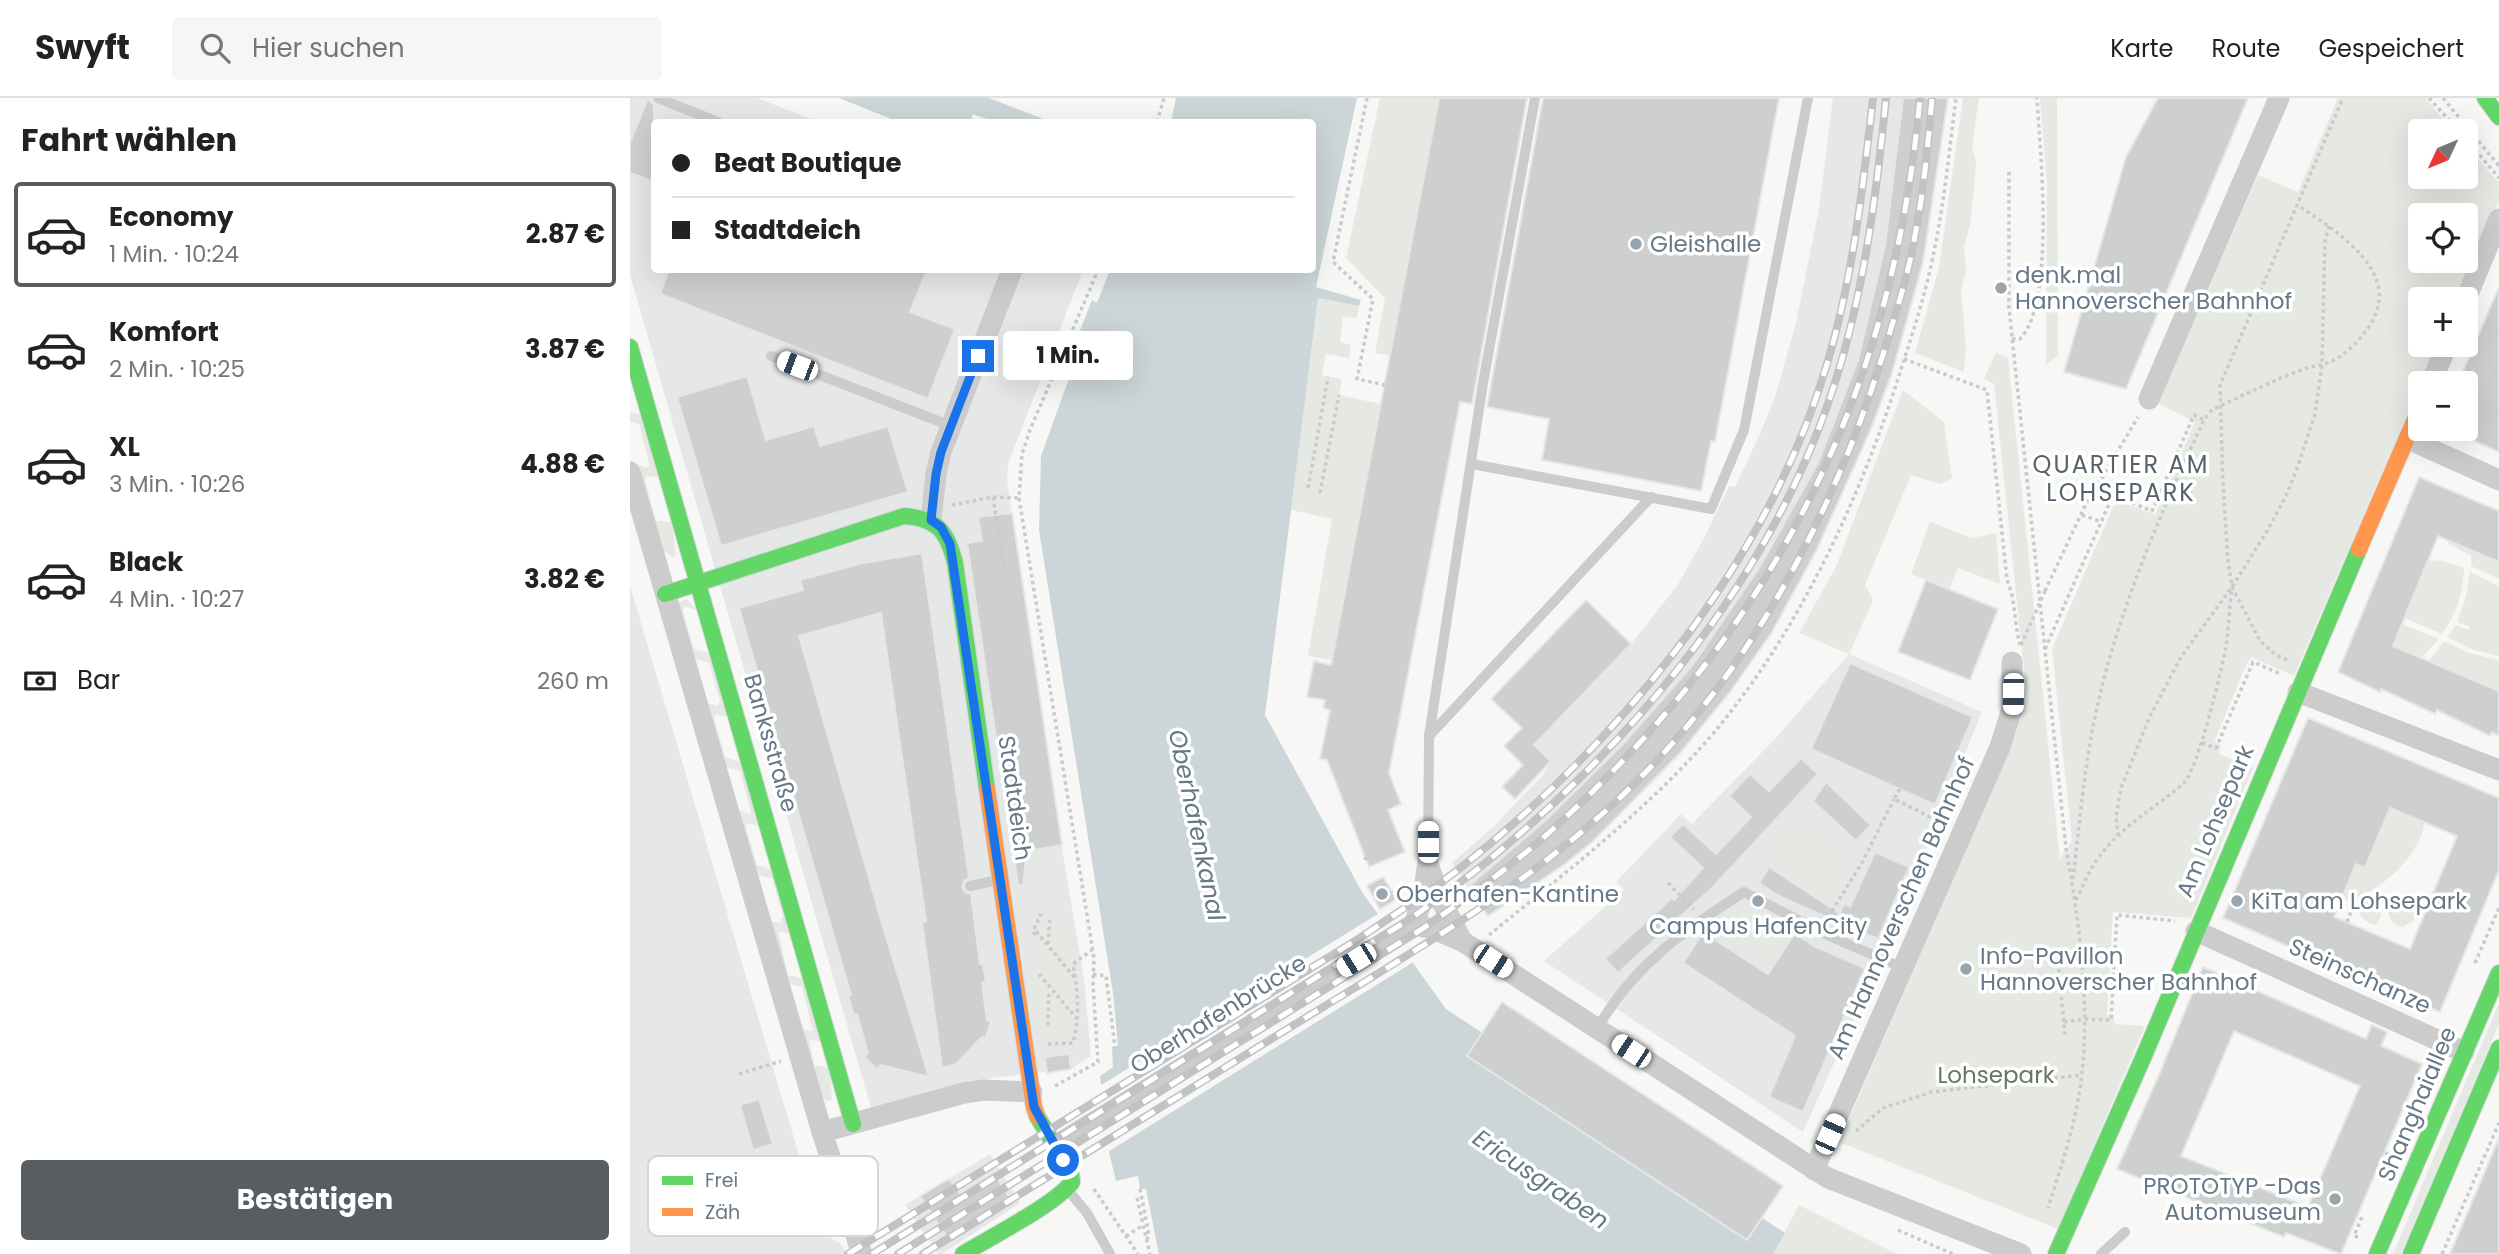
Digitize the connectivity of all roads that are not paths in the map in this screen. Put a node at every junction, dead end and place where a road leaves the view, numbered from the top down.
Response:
1 (658, 98) edge
2 (1535, 98) edge
3 (1808, 98) edge
4 (2279, 98) edge
5 (2485, 98) edge
6 (2499, 117) edge
7 (710, 119) edge
8 (2499, 219) edge
9 (1011, 273) edge
10 (2471, 287) edge
11 (630, 347) edge
12 (771, 356) dead end
13 (2149, 399) road end
14 (951, 426) junction
15 (2407, 439) joint
16 (1472, 464) junction
17 (630, 472) edge
18 (2499, 480) edge
19 (1651, 497) junction
20 (933, 514) junction
21 (697, 582) junction
22 (665, 594) junction
23 (2016, 654) road end
24 (2303, 681) junction
25 (1429, 737) junction
26 (2499, 770) edge
27 (1428, 862) junction
28 (1001, 880) junction
29 (970, 886) dead end
30 (1414, 925) junction
31 (2196, 931) junction
32 (1467, 945) junction
33 (1903, 968) junction
34 (2499, 973) edge
35 (1597, 1029) junction
36 (2499, 1048) edge
37 (2464, 1052) junction
38 (1032, 1092) junction
39 (852, 1124) junction
40 (822, 1132) junction
41 (1055, 1146) junction
42 (830, 1156) edge
43 (1814, 1170) junction
44 (1070, 1181) junction
45 (2125, 1232) dead end
46 (856, 1236) edge
47 (862, 1254) edge
48 (963, 1254) edge
49 (1110, 1254) edge
50 (2021, 1254) edge
51 (2056, 1254) edge
52 (2101, 1254) edge
53 (2377, 1254) edge
54 (2411, 1254) edge

1 - 7 lane
2 - 16 lane
3 - 19 lane
4 - 13 street
5 - 6 street
8 - 10 street
9 - 14 street
11 - 21 street, Banksstraße
12 - 14 lane
14 - 20 street
15 - 18 street
15 - 24 street, Am Lohsepark
16 - 19 lane
16 - 25 lane
17 - 22 street
19 - 25 lane
20 - 21 street
20 - 28 street, Stadtdeich
21 - 22 street
21 - 39 street, Banksstraße
22 - 40 street
23 - 33 street, Am Hannoverschen Bahnhof
24 - 26 street
24 - 31 street, Am Lohsepark
25 - 27 lane
27 - 30 street
27 - 32 street
28 - 29 lane
28 - 38 street, Stadtdeich
30 - 32 street
30 - 41 street, Oberhafenbrücke
31 - 37 street, Steinschanze
31 - 51 street, Am Lohsepark
32 - 35 street
33 - 35 lane
33 - 43 street, Am Hannoverschen Bahnhof
34 - 37 street, Shanghaiallee
35 - 43 street
36 - 54 street
37 - 53 street, Shanghaiallee
38 - 39 street
38 - 41 street, Stadtdeich
39 - 40 street
40 - 42 street
41 - 44 street, Stadtdeich
43 - 50 street
44 - 48 street
44 - 49 lane
45 - 52 lane
46 - 47 street

